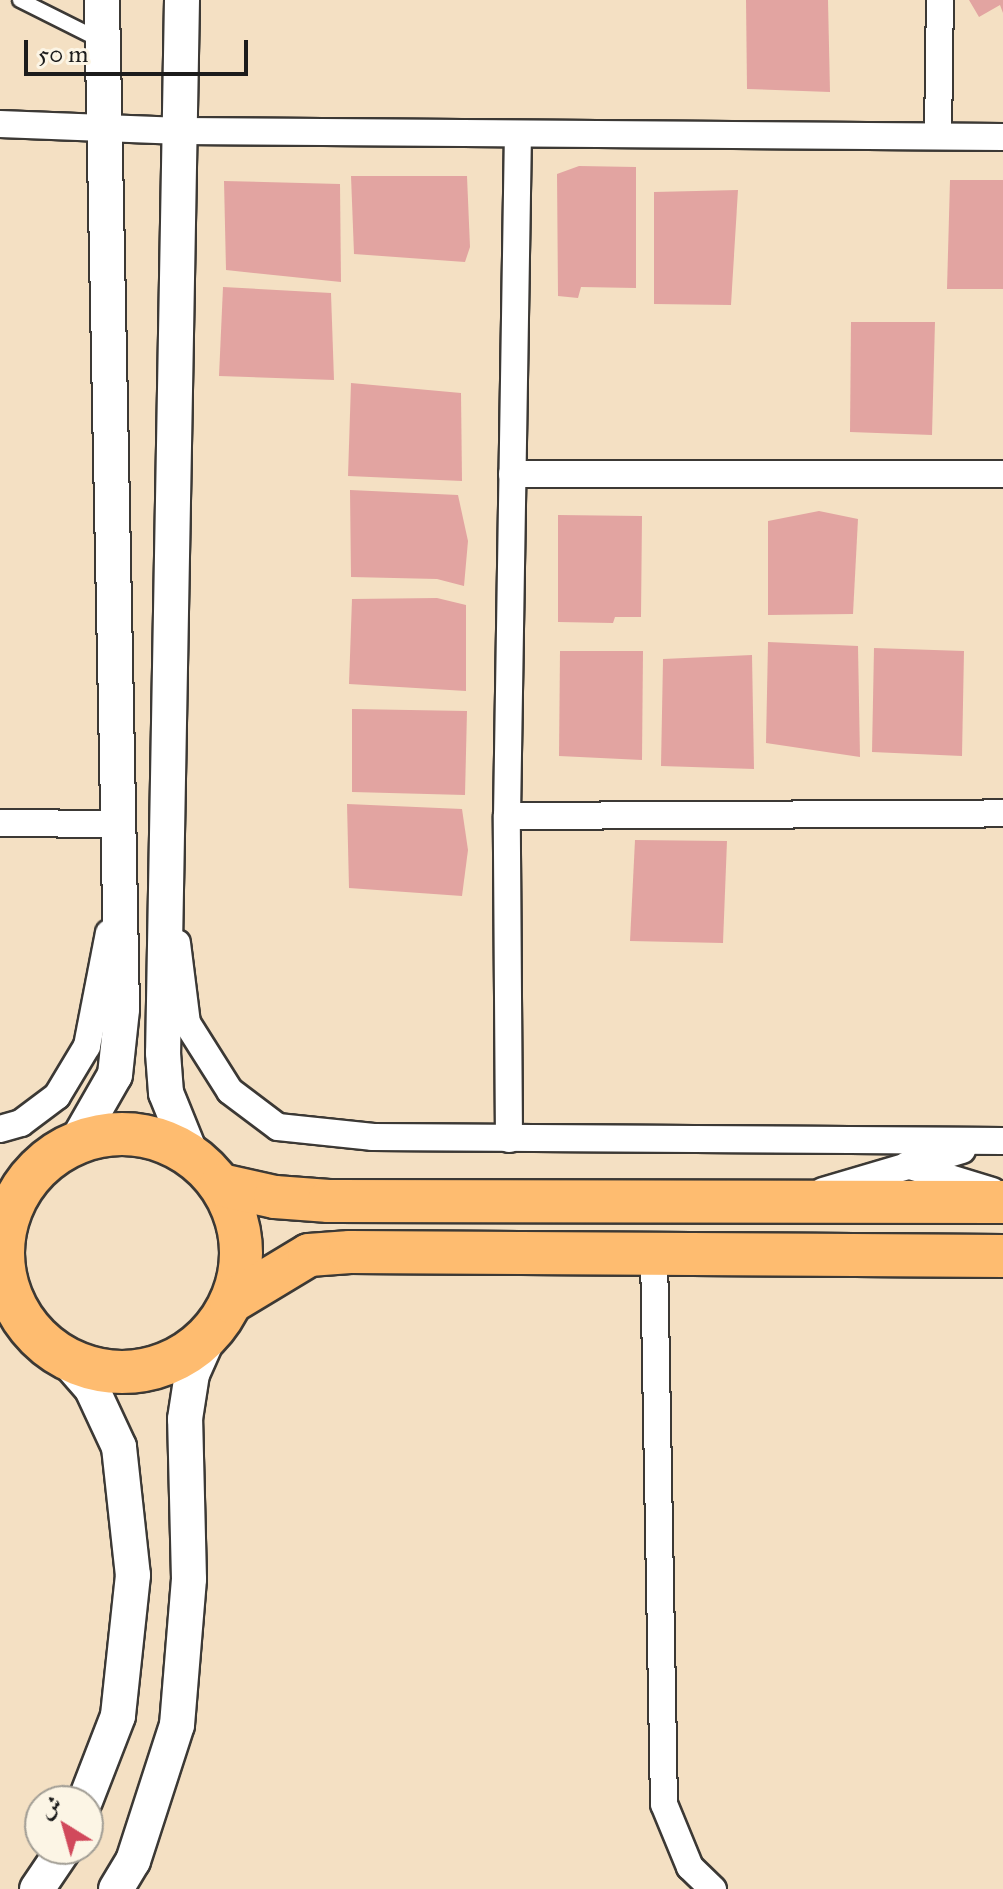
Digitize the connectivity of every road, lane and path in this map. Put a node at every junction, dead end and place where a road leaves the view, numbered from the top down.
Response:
1 (20, 0) edge
2 (102, 0) edge
3 (182, 0) edge
4 (940, 0) edge
5 (48, 7) edge
6 (102, 41) junction
7 (0, 124) edge
8 (101, 124) junction
9 (182, 131) junction
10 (518, 134) junction
11 (938, 136) junction
12 (1003, 137) edge
13 (512, 474) junction
14 (1003, 474) edge
15 (1003, 813) edge
16 (507, 816) junction
17 (0, 823) edge
18 (118, 841) junction
19 (167, 868) junction
20 (0, 1129) edge
21 (509, 1139) junction
22 (804, 1140) junction
23 (1000, 1141) edge
24 (59, 1154) junction
25 (906, 1165) junction
26 (206, 1171) junction
27 (0, 1187) edge
28 (1003, 1195) edge
29 (788, 1202) junction
30 (1003, 1202) edge
31 (654, 1254) junction
32 (1003, 1256) edge
33 (0, 1306) edge
34 (220, 1319) junction
35 (52, 1349) junction
36 (91, 1785) edge
37 (53, 1865) edge
38 (37, 1889) edge
39 (116, 1889) edge
40 (713, 1889) edge

1 - 5 lane
2 - 6 street
3 - 9 street
4 - 11 street
5 - 6 lane
6 - 8 street
7 - 8 street
8 - 9 street
8 - 18 street
9 - 10 street
9 - 19 street
10 - 11 street
10 - 13 street
11 - 12 street
13 - 14 street
13 - 16 street
15 - 16 street
16 - 21 street
17 - 18 street
18 - 20 street
18 - 24 street
19 - 21 street
19 - 26 street
21 - 22 street
22 - 23 street
22 - 25 street
23 - 25 street
24 - 26 main road
24 - 27 main road
24 - 35 main road
25 - 28 street
25 - 29 street
26 - 29 main road
26 - 34 main road
29 - 30 main road
31 - 32 main road
31 - 34 main road
31 - 40 street
33 - 35 main road
34 - 35 main road
34 - 39 street
35 - 36 street
37 - 38 street

